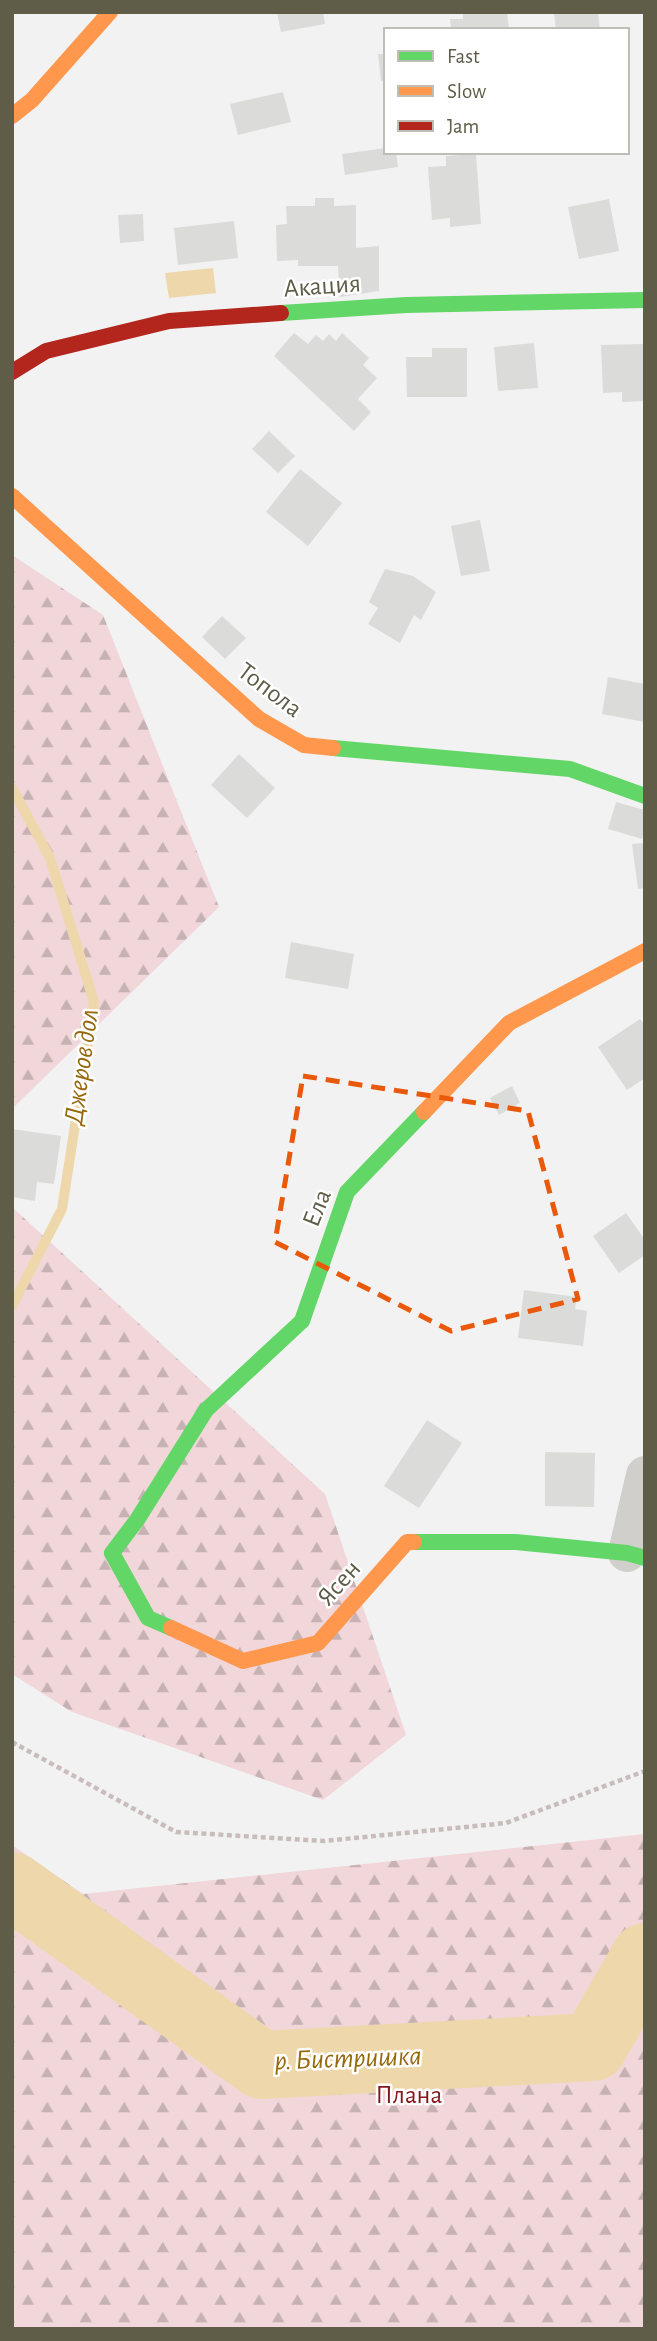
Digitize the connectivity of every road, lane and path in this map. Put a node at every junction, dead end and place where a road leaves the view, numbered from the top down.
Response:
1 (110, 12) edge
2 (12, 116) edge
3 (645, 300) edge
4 (12, 372) edge
5 (12, 496) edge
6 (645, 796) edge
7 (645, 951) edge
8 (645, 1475) edge
9 (112, 1553) joint
10 (636, 1556) edge
11 (12, 1742) edge
12 (645, 1771) edge

1 - 2 street
3 - 4 street, Акация
5 - 6 street, Топола
7 - 9 street, Ела
8 - 10 street
9 - 10 street, Ясен
11 - 12 path

